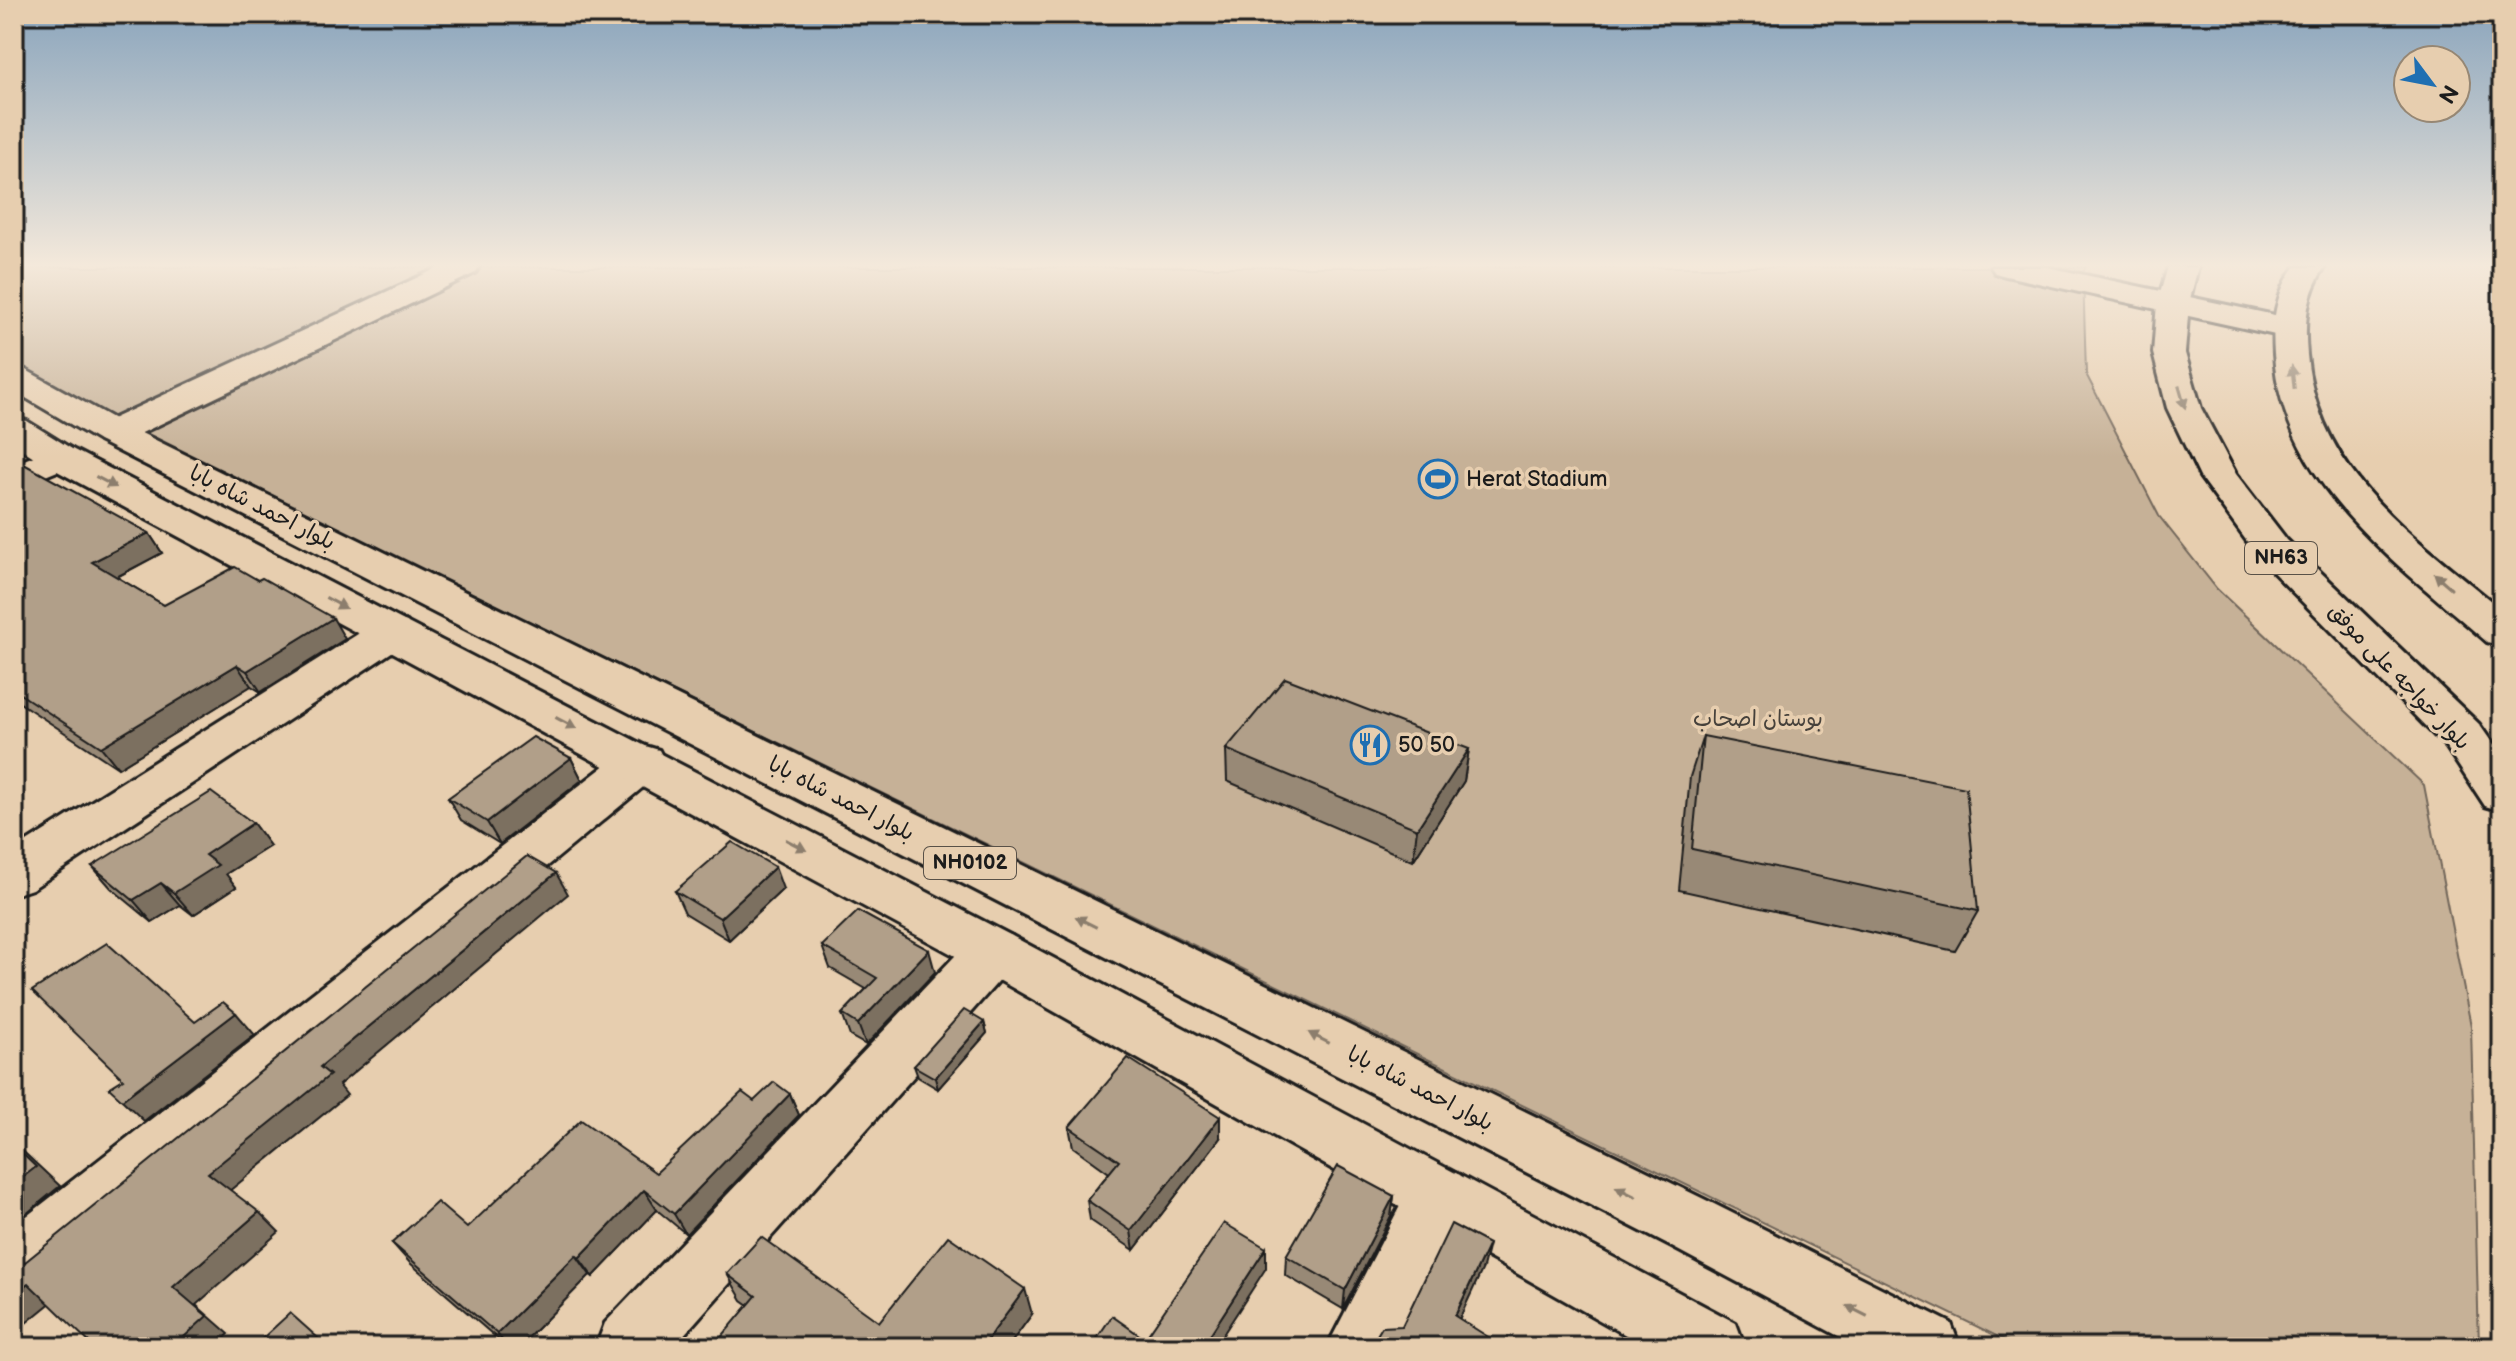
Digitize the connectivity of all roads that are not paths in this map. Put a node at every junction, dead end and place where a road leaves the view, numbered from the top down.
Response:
1 (329, 331) edge
2 (2172, 331) edge
3 (2291, 331) edge
4 (14, 377) edge
5 (14, 429) edge
6 (112, 433) junction
7 (59, 457) junction
8 (14, 478) edge
9 (392, 632) junction
10 (2502, 632) edge
11 (642, 762) junction
12 (2502, 793) edge
13 (14, 875) edge
14 (993, 951) junction
15 (1438, 1196) junction
16 (14, 1266) edge
17 (629, 1347) edge
18 (1360, 1347) edge
19 (1712, 1347) edge
20 (1927, 1347) edge

1 - 6 main road
2 -> 12 main road, بلوار خواجه علی موفق / NH63
10 -> 3 main road
4 - 6 main road, بلوار احمد شاه بابا / NH0102
5 - 7 main road, NH0102
20 -> 6 main road, بلوار احمد شاه بابا / NH0102
7 - 8 main road
7 -> 9 main road, NH0102
9 -> 11 main road, NH0102
9 - 13 main road
11 -> 14 main road, NH0102
11 - 16 main road
14 - 15 main road, NH0102
14 - 17 main road
15 - 18 main road
15 - 19 main road, NH0102

